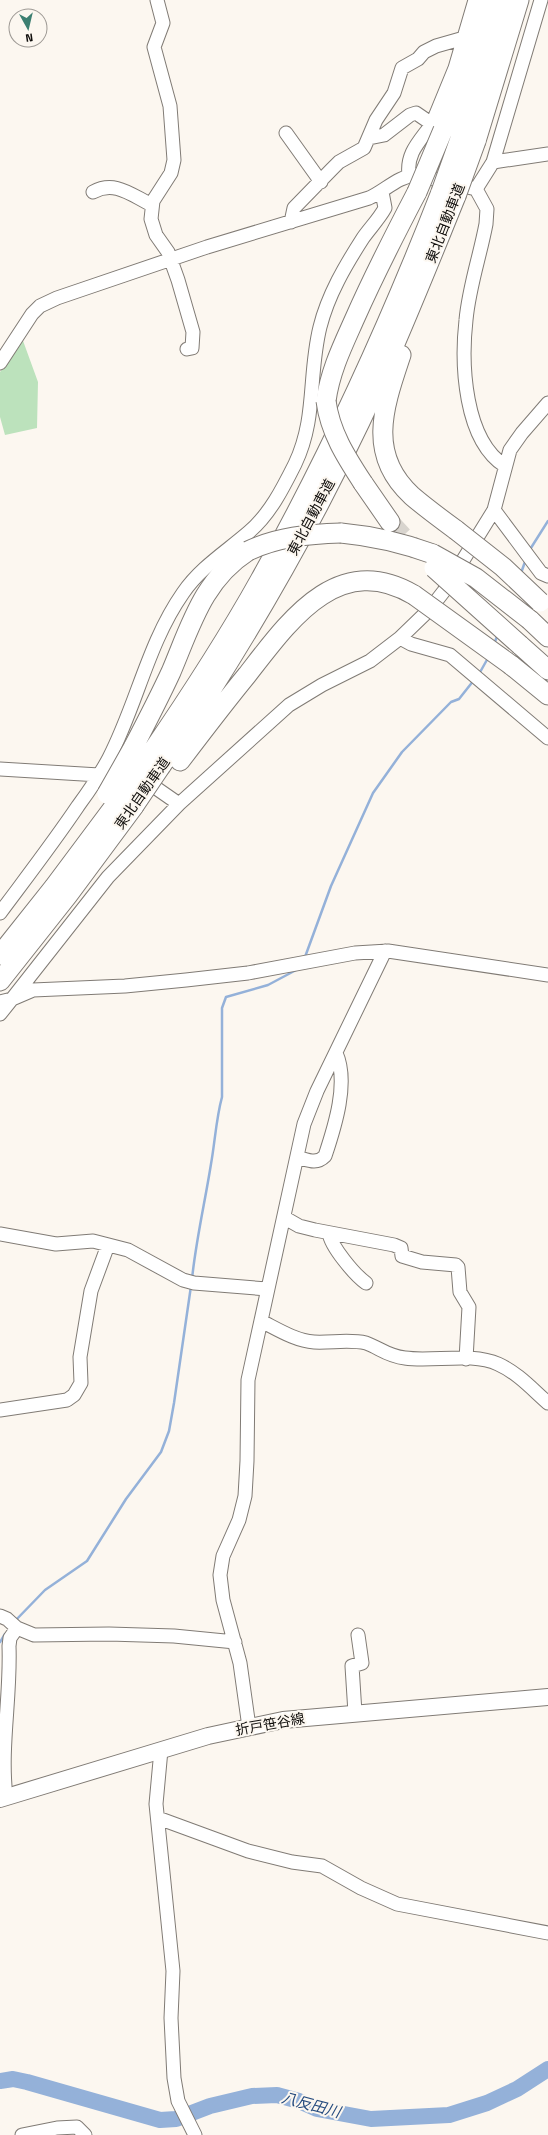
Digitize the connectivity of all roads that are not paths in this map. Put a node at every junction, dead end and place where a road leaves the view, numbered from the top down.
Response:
1 (157, 0) edge
2 (475, 0) edge
3 (490, 0) edge
4 (503, 0) edge
5 (519, 0) edge
6 (541, 0) edge
7 (464, 38) junction
8 (437, 127) junction
9 (286, 133) dead end
10 (368, 138) junction
11 (468, 139) junction
12 (548, 154) edge
13 (493, 162) junction
14 (321, 182) junction
15 (413, 184) junction
16 (476, 189) junction
17 (93, 192) dead end
18 (382, 192) junction
19 (450, 197) junction
20 (152, 205) junction
21 (291, 222) junction
22 (171, 260) junction
23 (187, 349) dead end
24 (0, 363) edge
25 (548, 403) edge
26 (505, 466) junction
27 (494, 510) junction
28 (390, 522) tunnel mouth
29 (431, 561) junction
30 (548, 576) edge
31 (544, 606) edge
32 (548, 637) edge
33 (400, 638) junction
34 (548, 670) edge
35 (548, 695) edge
36 (548, 738) edge
37 (110, 756) junction
38 (153, 761) junction
39 (0, 769) edge
40 (99, 775) junction
41 (125, 803) junction
42 (179, 804) junction
43 (0, 913) edge
44 (385, 951) junction
45 (8, 959) edge
46 (548, 975) edge
47 (0, 980) edge
48 (6, 1000) edge
49 (0, 1014) edge
50 (336, 1053) junction
51 (297, 1157) junction
52 (285, 1218) junction
53 (329, 1233) junction
54 (0, 1234) edge
55 (108, 1245) junction
56 (366, 1283) dead end
57 (267, 1289) junction
58 (261, 1321) junction
59 (466, 1359) junction
60 (548, 1403) edge
61 (0, 1410) edge
62 (4, 1617) edge
63 (17, 1628) junction
64 (358, 1635) dead end
65 (235, 1642) junction
66 (548, 1697) edge
67 (355, 1712) junction
68 (249, 1727) junction
69 (161, 1750) junction
70 (3, 1798) edge
71 (158, 1818) junction
72 (548, 1933) edge
73 (194, 2131) edge
74 (22, 2135) edge
75 (85, 2135) edge

1 - 20 street
2 - 7 street
3 - 8 highway
4 - 11 highway, 東北自動車道
5 - 11 highway, 東北自動車道
6 - 13 street
7 - 8 street
7 - 10 street
8 - 10 street
8 - 15 highway, bridge
9 - 14 street
10 - 14 street
11 - 19 highway, 東北自動車道, bridge
12 - 13 street
13 - 16 street
14 - 21 street
15 - 16 street
15 - 18 street
15 - 28 highway, bridge
16 - 26 street
17 - 20 street
18 - 21 street
18 - 37 street
19 - 31 highway, bridge
19 - 38 highway, 東北自動車道
20 - 22 street
21 - 22 street
22 - 23 street
22 - 24 street
25 - 26 street
26 - 27 street
27 - 30 street
27 - 33 street
29 - 32 highway, bridge
29 - 34 highway, bridge
29 - 38 highway, bridge
33 - 36 street
33 - 42 street
35 - 38 highway, bridge
37 - 40 street
37 - 42 street
38 - 41 highway
38 - 41 highway, 東北自動車道, bridge
39 - 40 street
40 - 43 street
41 - 45 highway, 東北自動車道
41 - 45 highway
42 - 48 street
44 - 46 street
44 - 48 street
44 - 50 street
45 - 47 highway, 東北自動車道
48 - 49 street
50 - 51 street
50 - 51 street
51 - 52 street
52 - 53 street
52 - 57 street
53 - 56 street
53 - 59 street
54 - 55 street
55 - 57 street
55 - 61 street
57 - 58 street
58 - 59 street
58 - 65 street
59 - 60 street
62 - 63 street
63 - 65 street
63 - 70 street
64 - 67 street
65 - 68 street
66 - 67 main road, 折戸笹谷線
67 - 68 main road, 折戸笹谷線
68 - 69 main road, 折戸笹谷線
69 - 70 main road, 折戸笹谷線
69 - 71 street
71 - 72 street
71 - 73 street
74 - 75 street

